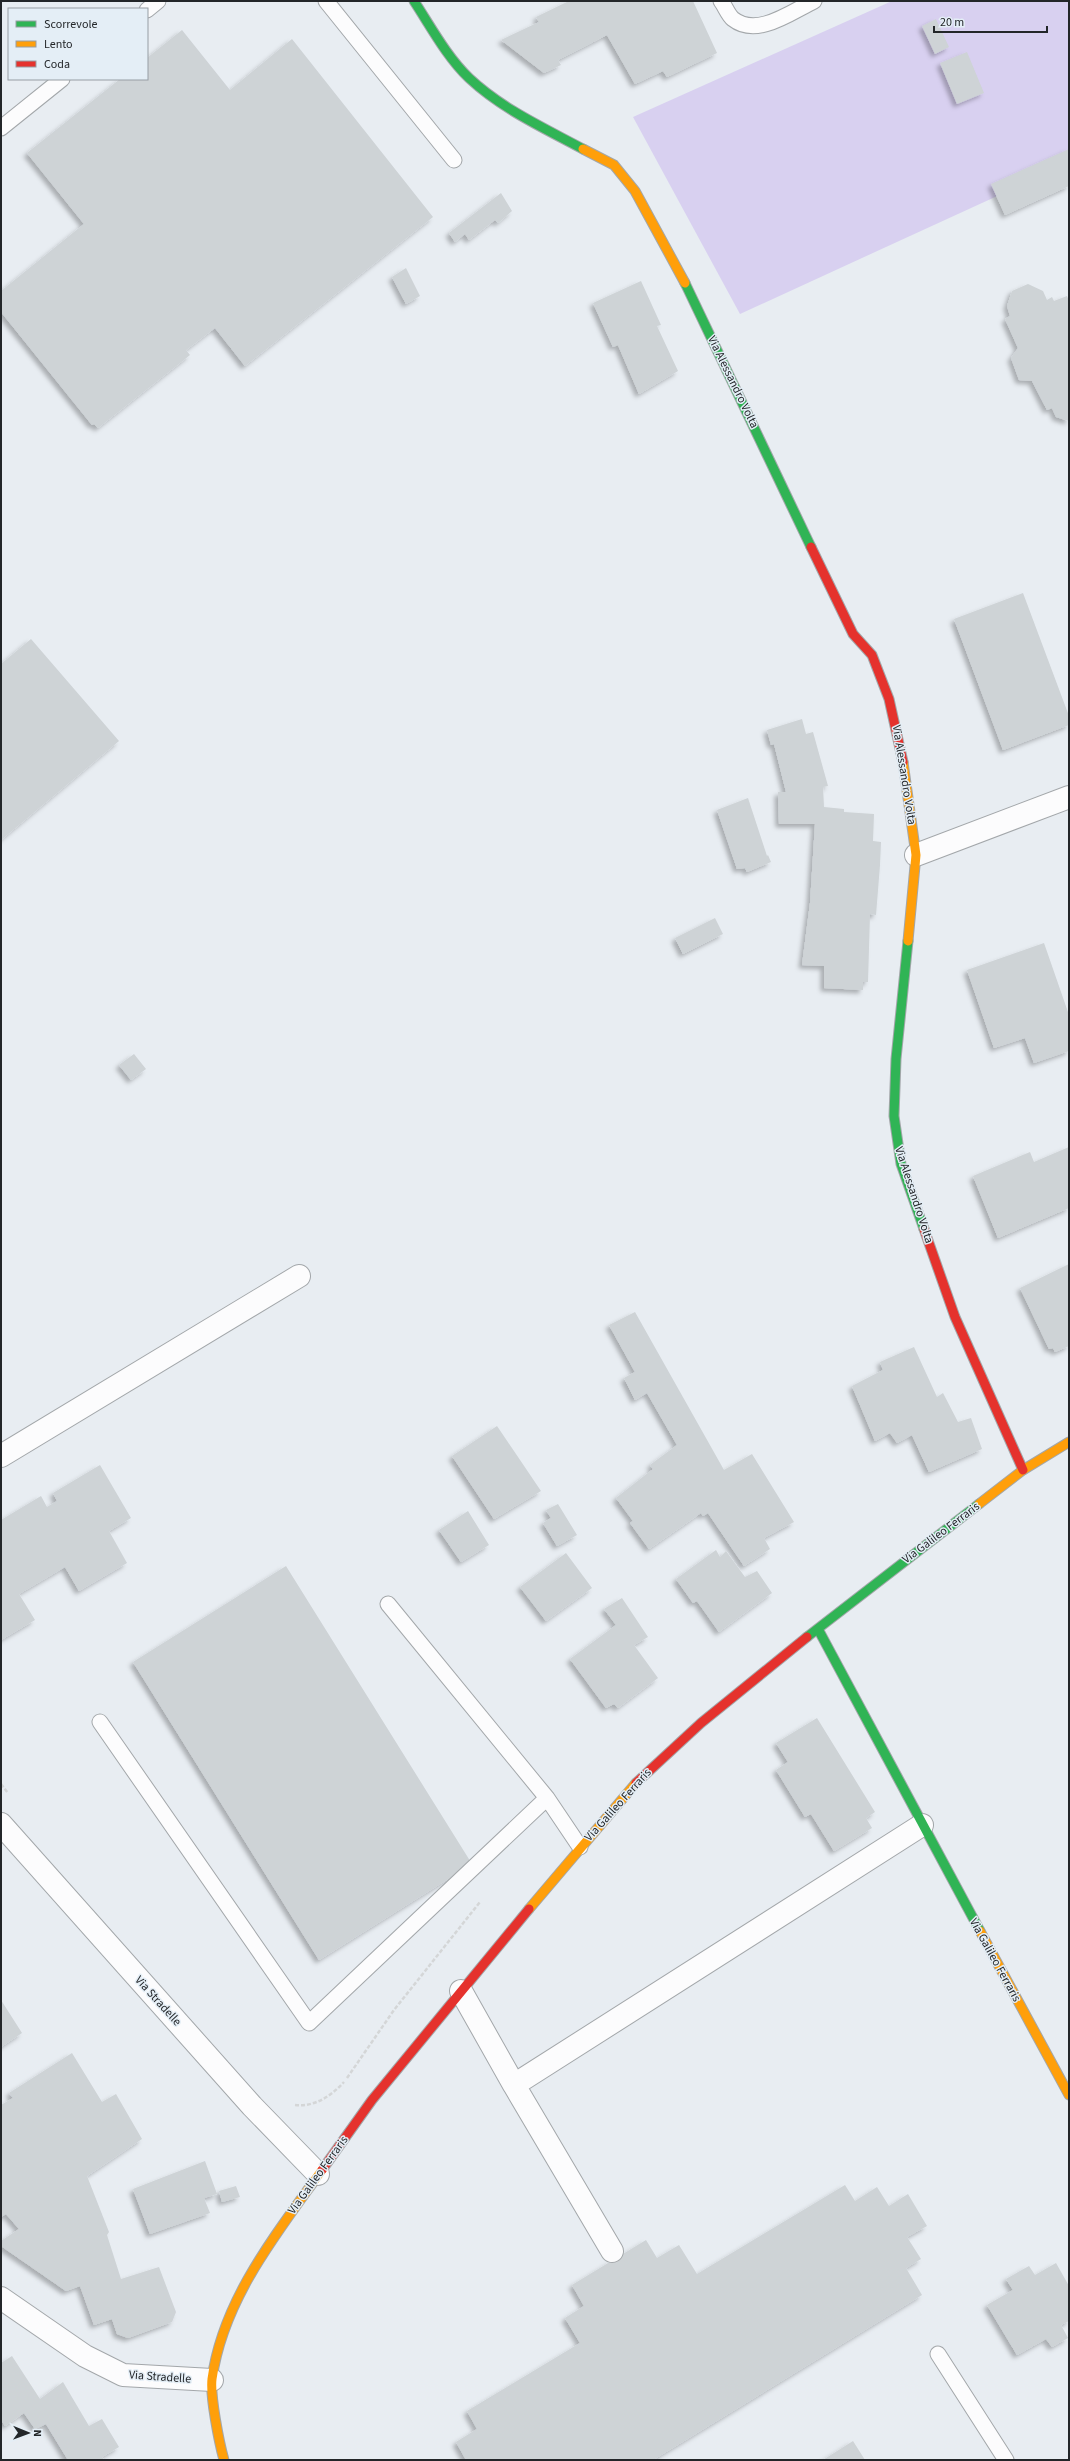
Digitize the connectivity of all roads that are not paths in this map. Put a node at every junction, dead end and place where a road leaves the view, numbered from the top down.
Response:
1 (326, 1) edge
2 (414, 1) edge
3 (721, 1) edge
4 (814, 1) edge
5 (61, 80) edge
6 (1, 128) edge
7 (454, 160) dead end
8 (1069, 797) edge
9 (916, 855) junction
10 (299, 1276) dead end
11 (1069, 1442) edge
12 (1, 1456) edge
13 (1023, 1470) junction
14 (388, 1604) dead end
15 (818, 1629) junction
16 (100, 1722) dead end
17 (547, 1798) junction
18 (1, 1824) edge
19 (922, 1825) junction
20 (580, 1847) junction
21 (461, 1991) junction
22 (514, 2085) junction
23 (1069, 2095) edge
24 (318, 2174) junction
25 (612, 2251) dead end
26 (1, 2298) edge
27 (938, 2354) dead end
28 (212, 2380) junction
29 (224, 2460) edge
30 (1006, 2460) edge

1 - 7 lane
2 - 9 street, Via Alessandro Volta
3 - 4 lane
5 - 6 lane
8 - 9 street
9 - 13 street, Via Alessandro Volta
10 - 12 street
11 - 13 street, Via Galileo Ferraris
13 - 15 street, Via Galileo Ferraris
14 - 17 lane
15 - 19 street, Via Galileo Ferraris
15 - 20 street, Via Galileo Ferraris
16 - 17 lane
17 - 20 lane
18 - 24 street, Via Stradelle
19 - 22 street
19 - 23 street, Via Galileo Ferraris
20 - 21 street, Via Galileo Ferraris
21 - 22 street
21 - 24 street, Via Galileo Ferraris
22 - 25 street
24 - 28 street, Via Galileo Ferraris
26 - 28 street, Via Stradelle
27 - 30 lane
28 - 29 street

